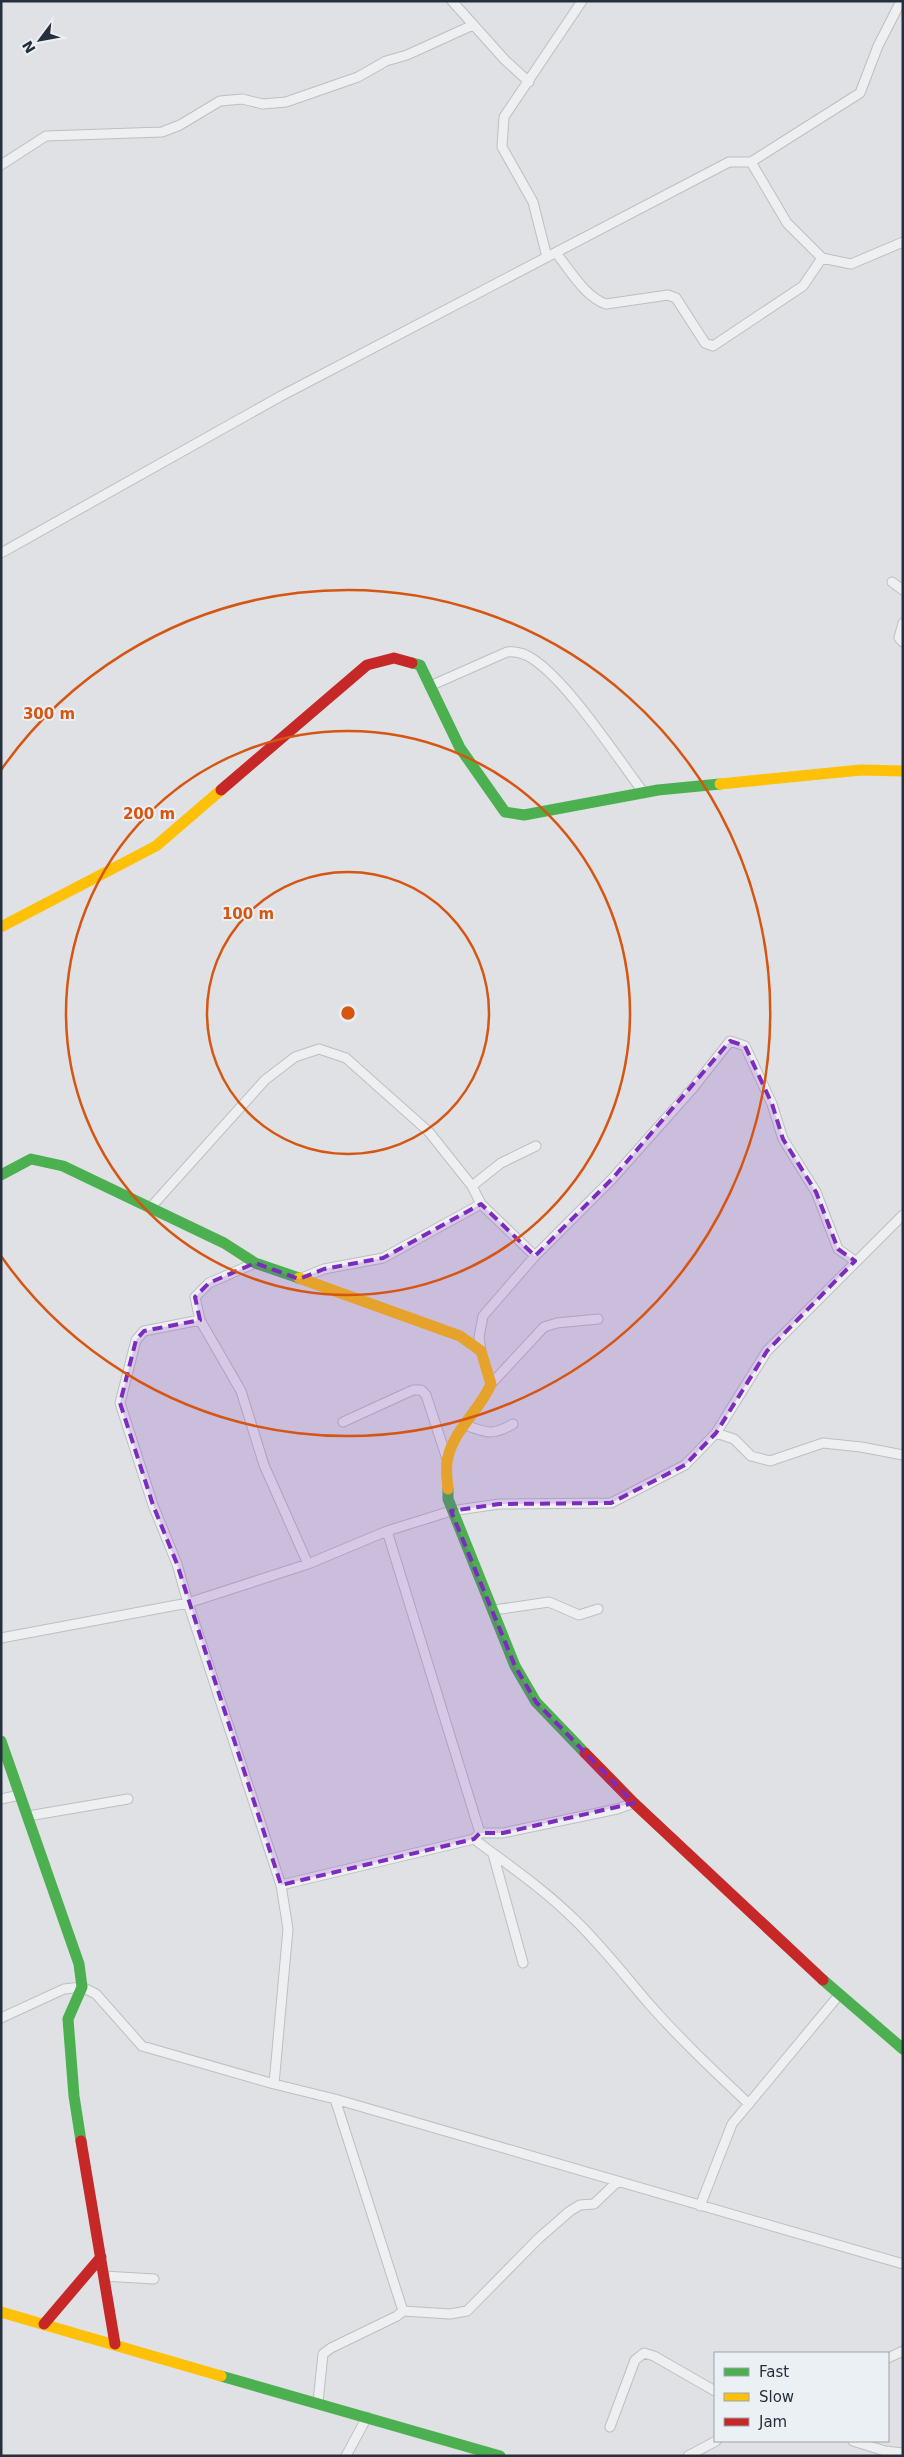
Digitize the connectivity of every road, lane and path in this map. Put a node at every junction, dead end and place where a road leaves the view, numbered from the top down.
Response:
1 (452, 1) edge
2 (582, 1) edge
3 (901, 1) edge
4 (473, 25) junction
5 (529, 82) junction
6 (751, 162) junction
7 (1, 165) edge
8 (903, 242) edge
9 (551, 255) junction
10 (822, 258) junction
11 (1, 553) edge
12 (892, 582) dead end
13 (903, 590) edge
14 (903, 623) edge
15 (903, 642) edge
16 (430, 686) junction
17 (903, 771) edge
18 (644, 793) junction
19 (1, 927) edge
20 (536, 1146) dead end
21 (1, 1175) edge
22 (472, 1186) junction
23 (481, 1204) junction
24 (151, 1207) junction
25 (903, 1215) edge
26 (535, 1256) junction
27 (855, 1261) junction
28 (255, 1263) junction
29 (299, 1279) junction
30 (598, 1319) dead end
31 (200, 1320) junction
32 (481, 1351) junction
33 (491, 1384) junction
34 (343, 1422) dead end
35 (513, 1424) dead end
36 (465, 1425) junction
37 (716, 1433) junction
38 (903, 1455) edge
39 (447, 1459) junction
40 (452, 1511) junction
41 (386, 1531) junction
42 (308, 1564) junction
43 (188, 1603) junction
44 (598, 1609) dead end
45 (494, 1610) junction
46 (1, 1638) edge
47 (1, 1741) edge
48 (20, 1795) junction
49 (1, 1799) edge
50 (128, 1799) dead end
51 (634, 1803) junction
52 (28, 1816) junction
53 (477, 1836) junction
54 (493, 1854) junction
55 (281, 1886) junction
56 (523, 1963) dead end
57 (82, 1987) junction
58 (839, 1995) junction
59 (1, 2018) edge
60 (903, 2049) edge
61 (274, 2084) junction
62 (335, 2099) junction
63 (749, 2104) junction
64 (616, 2182) junction
65 (700, 2206) junction
66 (101, 2257) junction
67 (903, 2264) edge
68 (104, 2276) junction
69 (154, 2279) dead end
70 (403, 2311) junction
71 (1, 2312) edge
72 (44, 2324) junction
73 (115, 2344) junction
74 (903, 2351) edge
75 (889, 2358) edge
76 (714, 2390) edge
77 (318, 2402) junction
78 (367, 2417) junction
79 (610, 2427) dead end
80 (714, 2442) edge
81 (856, 2442) edge
82 (903, 2453) edge
83 (346, 2456) edge
84 (500, 2456) edge
85 (688, 2456) edge

1 - 4 street
2 - 5 street
3 - 6 street
4 - 5 street
4 - 7 street
5 - 9 street
6 - 9 street
6 - 10 street
8 - 10 street
9 - 10 street
9 - 11 street
12 - 13 street
14 - 15 street
16 - 18 street
16 - 18 main road
16 - 19 main road
17 - 18 main road
20 - 22 street
21 - 24 main road
22 - 23 street
22 - 24 street
23 - 26 street
23 - 29 street
24 - 28 main road
25 - 27 street
26 - 27 street
26 - 32 street
27 - 37 street
28 - 29 main road
28 - 31 street
29 - 32 main road
30 - 33 street
31 - 42 street
31 - 43 street
32 - 33 main road
33 - 36 main road
34 - 39 street
35 - 36 street
36 - 39 main road
37 - 38 street
37 - 40 street
39 - 40 main road
40 - 41 street
40 - 45 main road
41 - 42 street
41 - 53 street
42 - 43 street
43 - 46 street
43 - 55 street
44 - 45 street
45 - 51 main road
47 - 48 main road
48 - 49 street
48 - 52 main road
50 - 52 street
51 - 53 street
51 - 58 main road
52 - 57 main road
53 - 54 street
53 - 55 street
54 - 56 street
54 - 63 street
55 - 61 street
57 - 59 street
57 - 61 street
57 - 66 main road
58 - 60 main road
58 - 63 street
61 - 62 street
62 - 64 street
62 - 70 street
63 - 65 street
64 - 65 street
64 - 70 street
65 - 67 street
66 - 68 main road
66 - 72 main road
68 - 69 street
68 - 73 main road
70 - 77 street
71 - 72 main road
72 - 73 main road
73 - 77 main road
74 - 75 street
76 - 79 street
77 - 78 main road
78 - 83 street
78 - 84 main road
80 - 85 street
81 - 82 street

